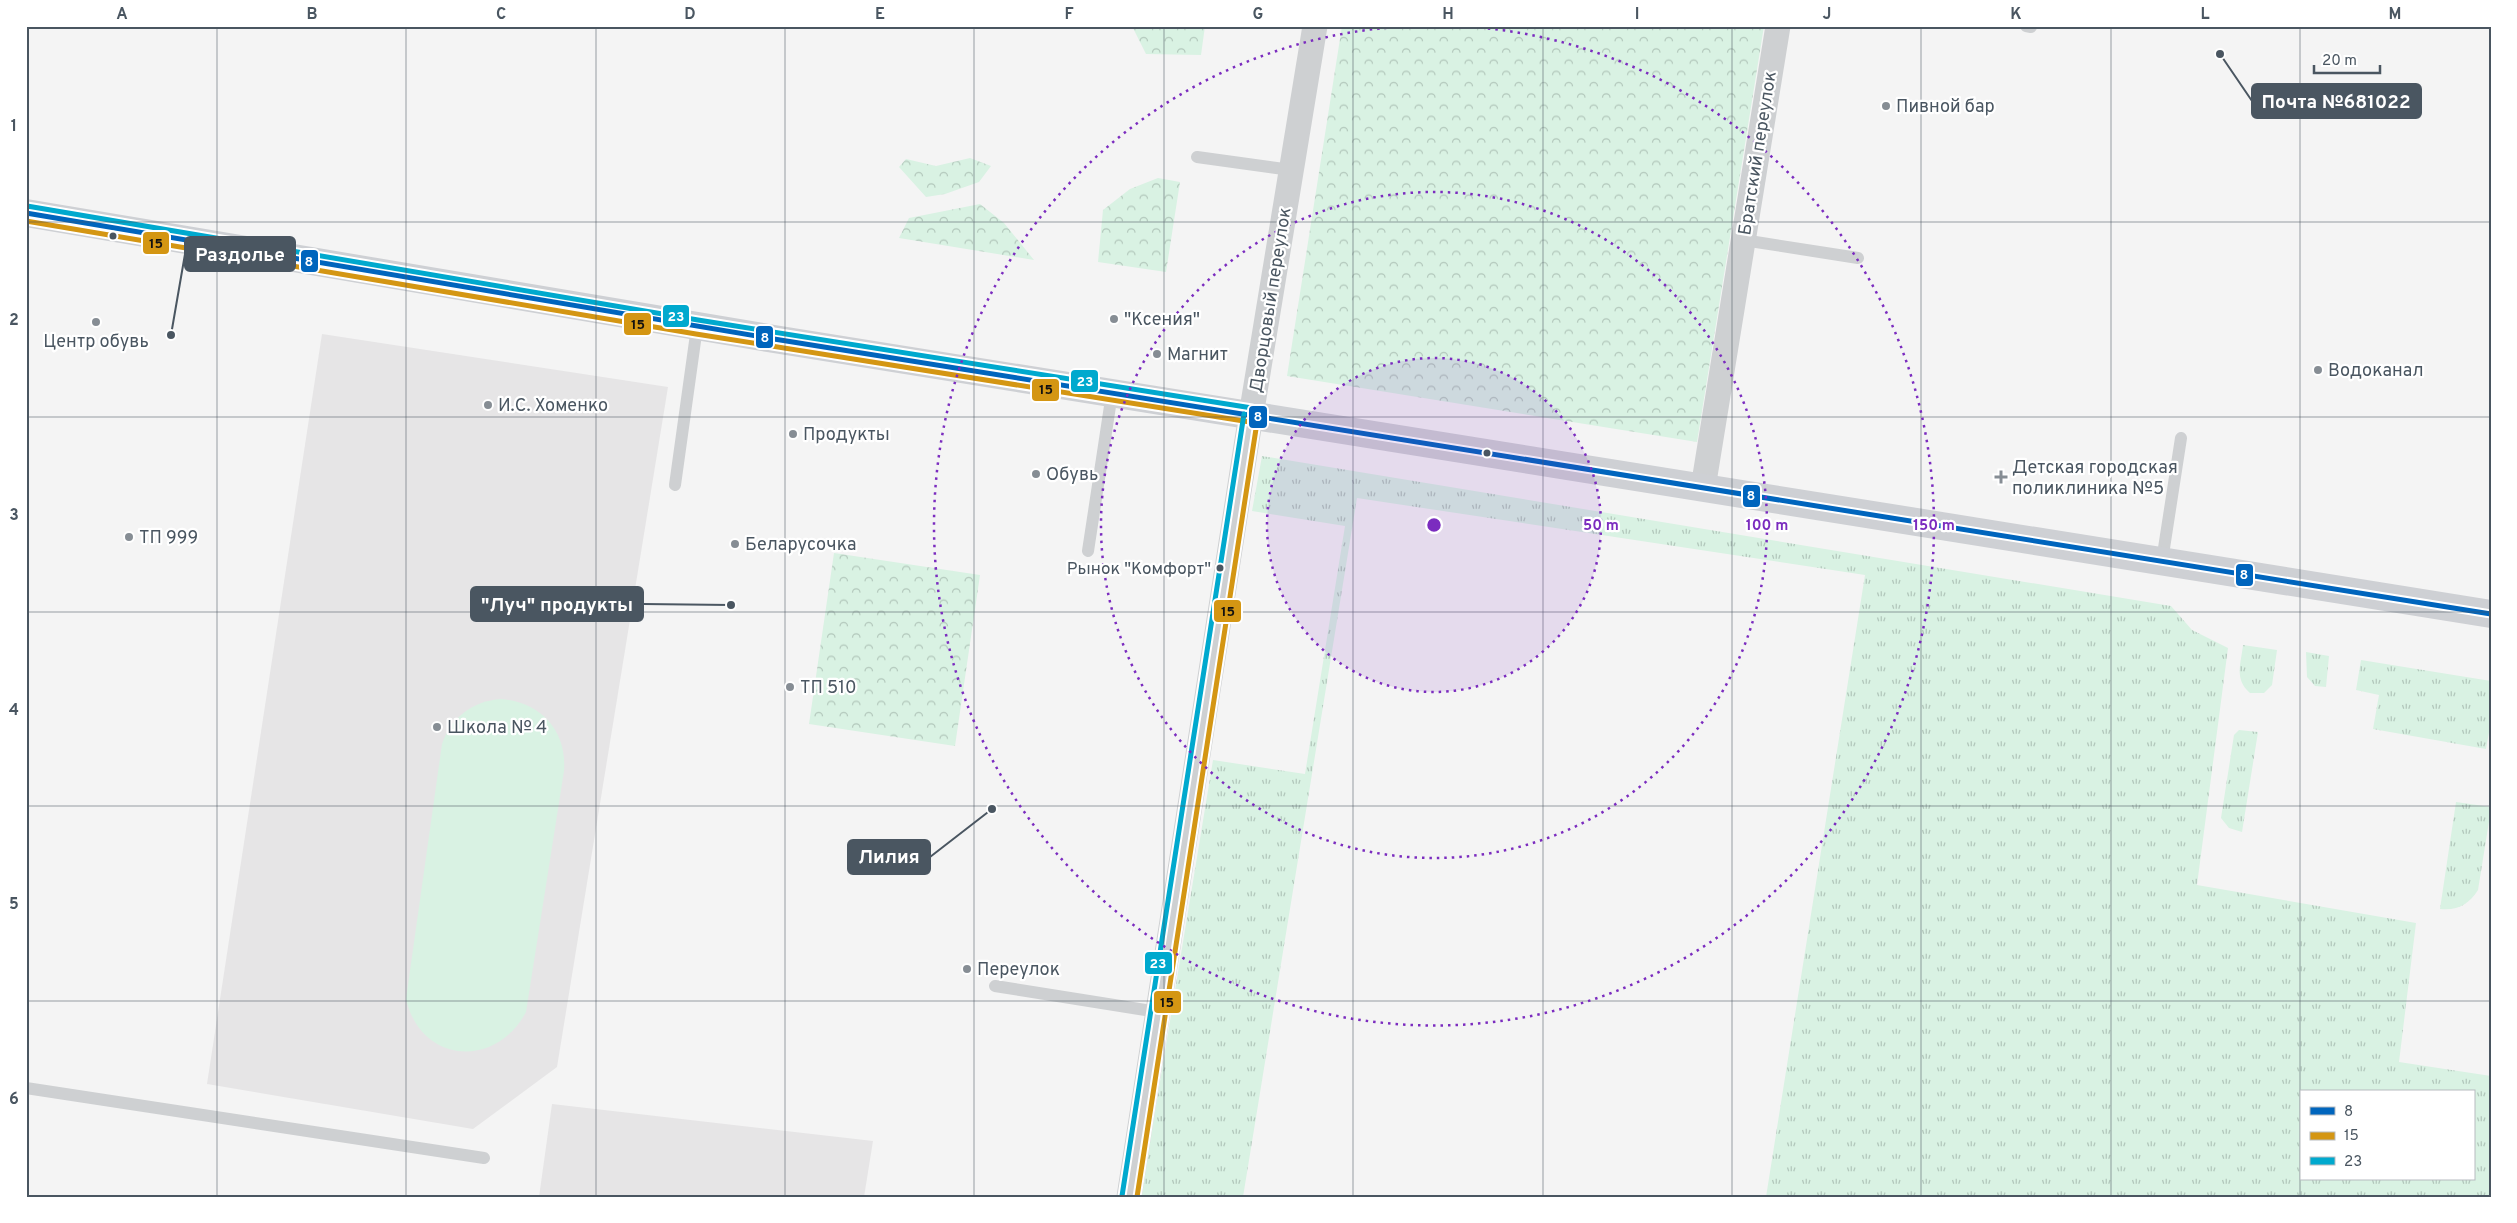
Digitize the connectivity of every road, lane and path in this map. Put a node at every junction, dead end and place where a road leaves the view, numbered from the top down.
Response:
1 (1315, 26) edge
2 (1778, 26) edge
3 (2026, 26) edge
4 (2031, 27) edge
5 (1197, 157) dead end
6 (1291, 170) junction
7 (26, 213) edge
8 (1743, 240) junction
9 (1858, 258) dead end
10 (697, 326) junction
11 (1112, 393) junction
12 (1251, 415) junction
13 (2181, 438) dead end
14 (675, 485) dead end
15 (1703, 488) junction
16 (1088, 550) dead end
17 (2162, 561) junction
18 (2491, 614) edge
19 (995, 986) dead end
20 (1158, 1012) junction
21 (26, 1088) edge
22 (484, 1158) dead end
23 (1129, 1197) edge

1 - 6 street, Дворцовый переулок
2 - 8 street, Братский переулок
3 - 4 lane
5 - 6 lane
6 - 12 street, Дворцовый переулок
7 - 10 main road
8 - 9 lane
8 - 15 street, Братский переулок
10 - 11 main road
10 - 14 lane
11 - 12 main road
11 - 16 lane
12 - 15 main road
12 - 20 street, Дворцовый переулок
13 - 17 lane
15 - 17 main road
17 - 18 main road
19 - 20 lane
20 - 23 street, Дворцовый переулок
21 - 22 lane

